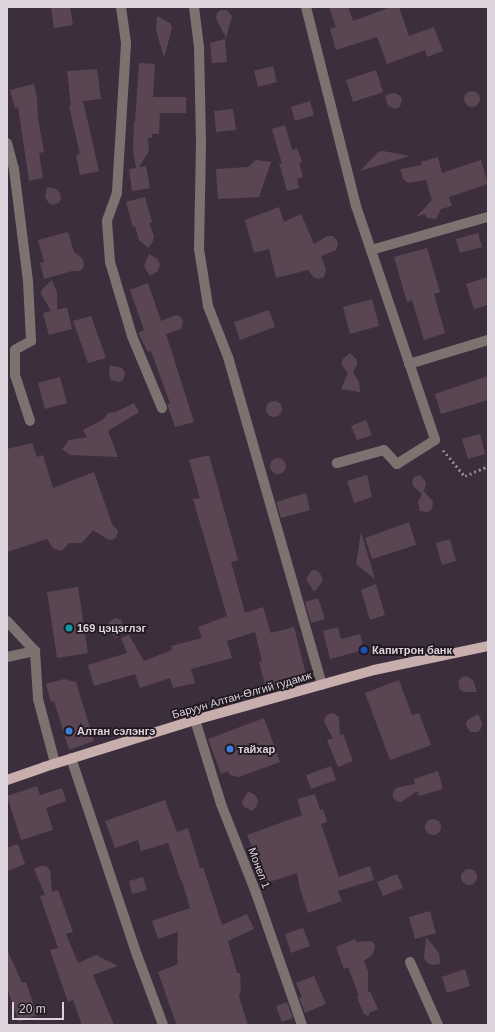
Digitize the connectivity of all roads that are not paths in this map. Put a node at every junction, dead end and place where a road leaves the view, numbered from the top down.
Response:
1 (121, 7) edge
2 (194, 7) edge
3 (306, 7) edge
4 (7, 143) edge
5 (488, 217) edge
6 (371, 250) junction
7 (488, 340) edge
8 (409, 364) junction
9 (162, 408) dead end
10 (30, 421) dead end
11 (337, 463) dead end
12 (7, 621) edge
13 (488, 646) edge
14 (35, 651) junction
15 (7, 658) edge
16 (322, 685) junction
17 (195, 720) junction
18 (71, 758) junction
19 (55, 763) junction
20 (7, 780) edge
21 (410, 962) dead end
22 (163, 1025) edge
23 (302, 1025) edge
24 (438, 1025) edge

1 - 9 street
2 - 16 street
3 - 6 street
4 - 10 street
5 - 6 street
6 - 8 street
7 - 8 street
8 - 11 street
12 - 14 street
13 - 16 main road, Баруун Алтан-Өлгий гудамж
14 - 15 street
14 - 19 street
16 - 17 main road, Баруун Алтан-Өлгий гудамж
17 - 18 main road, Баруун Алтан-Өлгий гудамж
17 - 23 street, Монел 1
18 - 19 main road, Баруун Алтан-Өлгий гудамж
18 - 22 street
19 - 20 main road, Баруун Алтан-Өлгий гудамж
21 - 24 street

